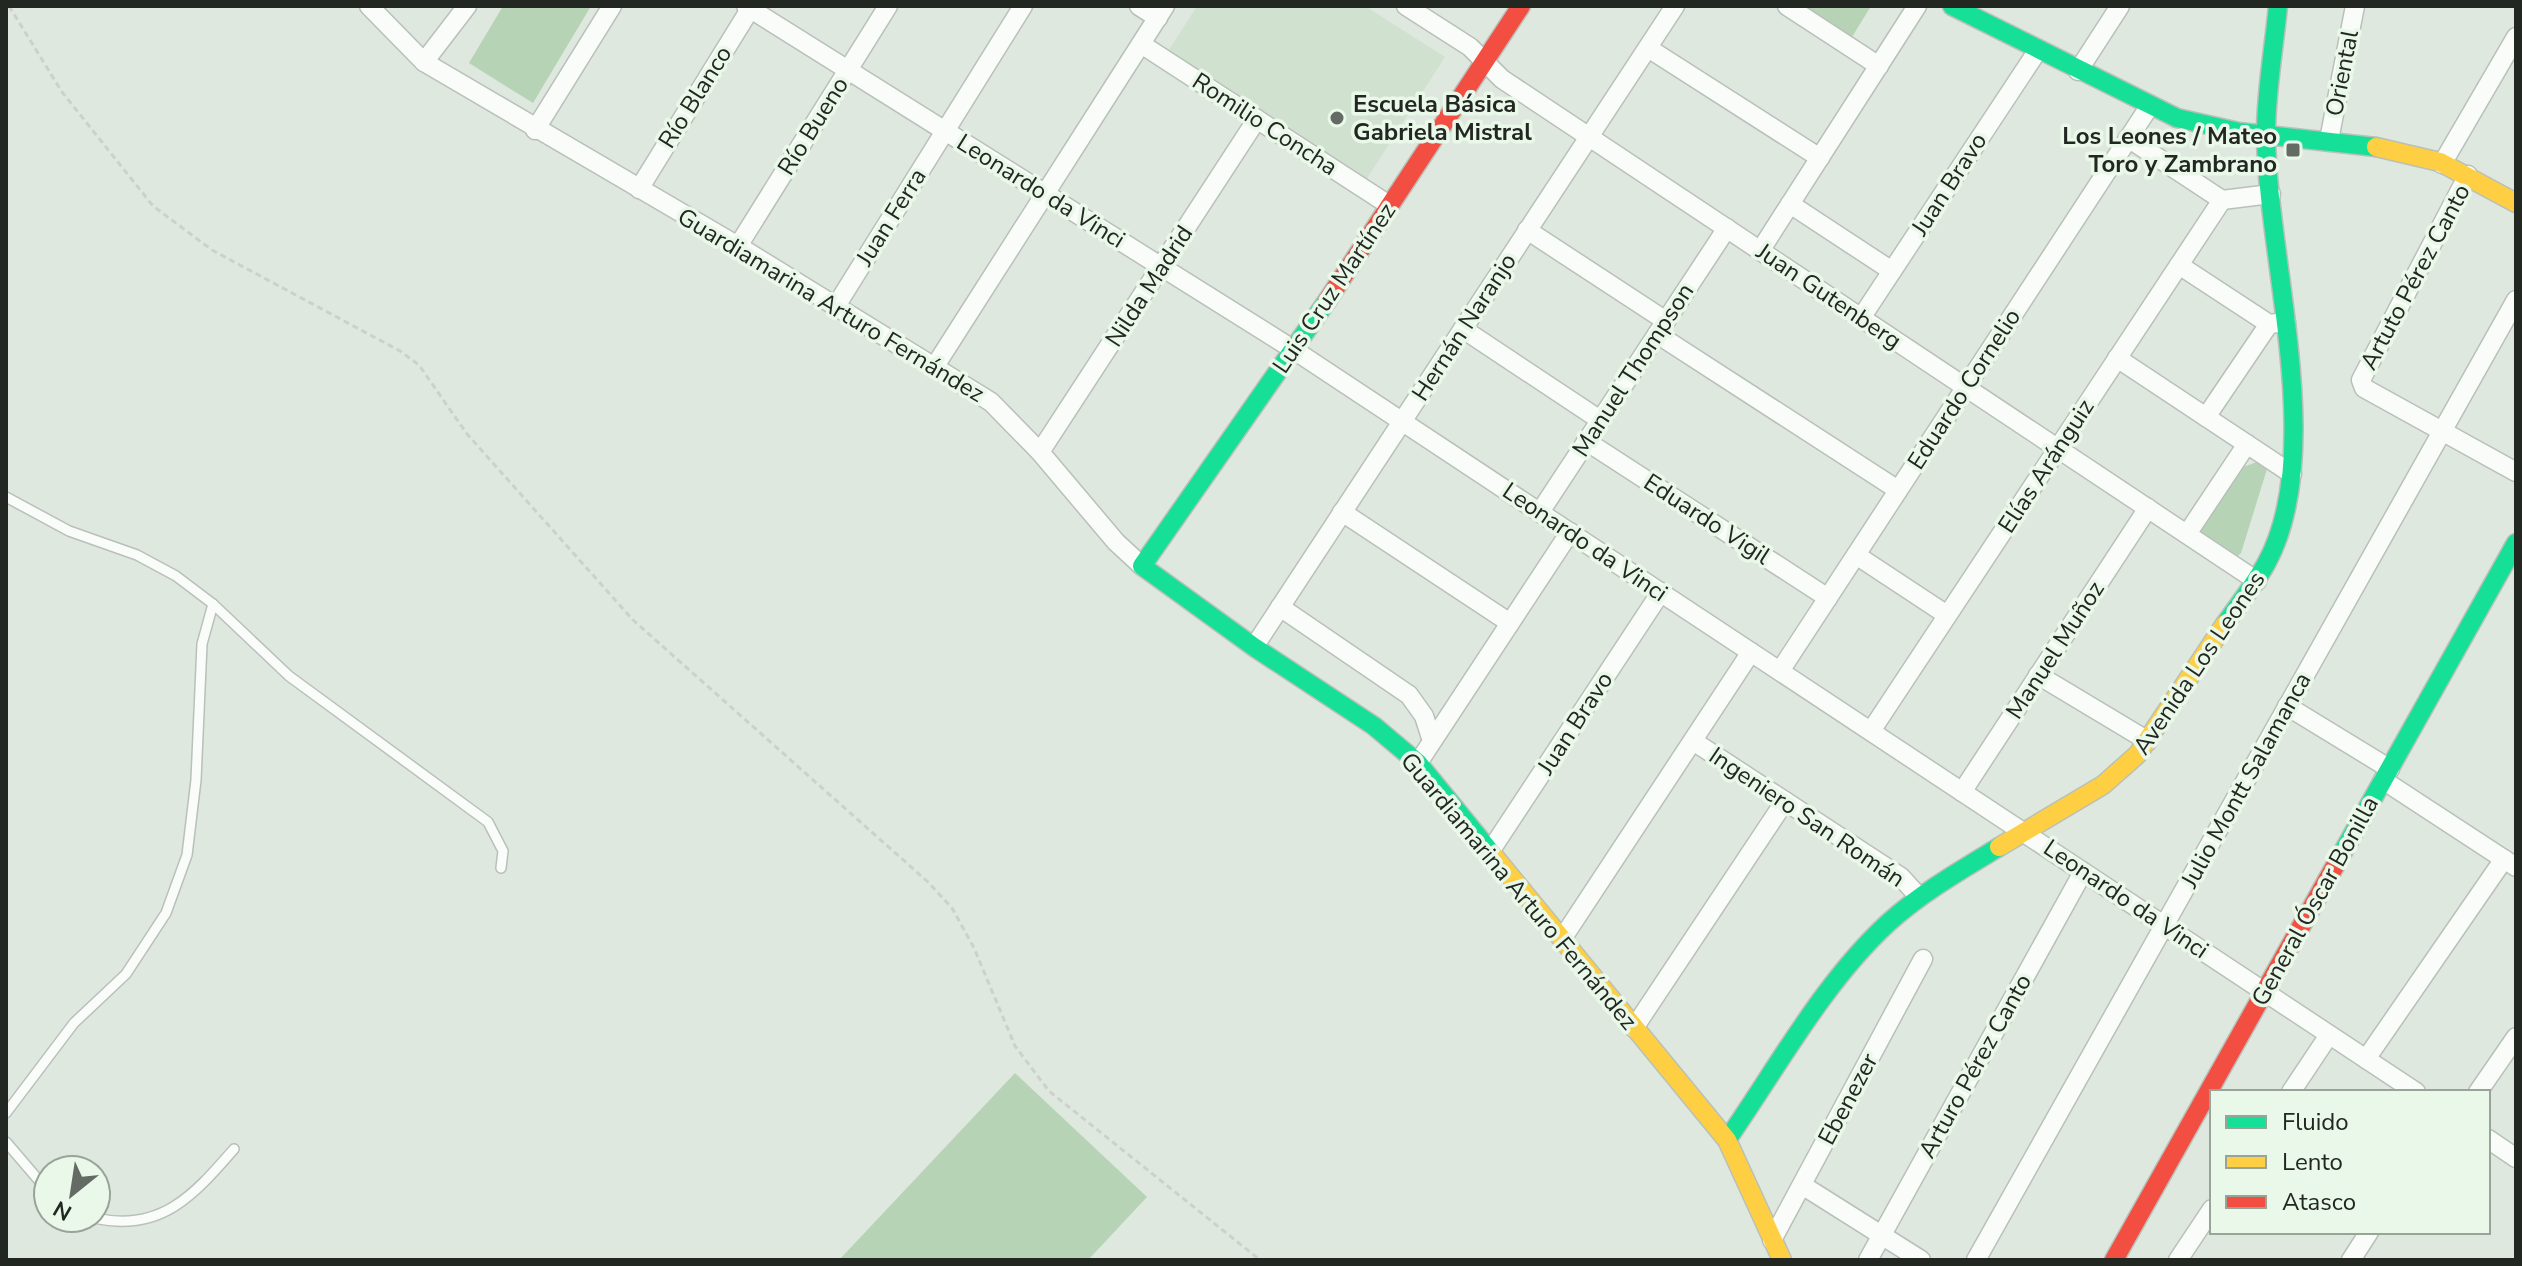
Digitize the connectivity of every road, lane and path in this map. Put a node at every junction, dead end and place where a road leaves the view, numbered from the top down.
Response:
1 (9, 6) edge
2 (467, 6) edge
3 (612, 6) edge
4 (888, 6) edge
5 (1023, 6) edge
6 (1139, 6) edge
7 (1406, 6) edge
8 (1521, 6) edge
9 (1675, 6) edge
10 (1787, 6) edge
11 (1917, 6) edge
12 (1952, 6) edge
13 (2120, 6) edge
14 (2278, 6) edge
15 (2355, 6) edge
16 (749, 7) edge
17 (378, 10) edge
18 (1162, 12) edge
19 (1977, 12) edge
20 (2516, 37) edge
21 (1141, 44) junction
22 (1648, 48) junction
23 (2038, 50) junction
24 (1484, 61) junction
25 (424, 62) junction
26 (1879, 66) junction
27 (848, 70) junction
28 (2078, 71) junction
29 (2149, 107) junction
30 (1257, 119) junction
31 (535, 130) junction
32 (945, 131) junction
33 (2266, 133) junction
34 (1589, 137) junction
35 (2128, 138) junction
36 (2329, 140) junction
37 (1820, 158) junction
38 (2442, 164) junction
39 (2468, 175) junction
40 (639, 189) junction
41 (1045, 194) junction
42 (2271, 194) junction
43 (2222, 200) junction
44 (2516, 203) edge
45 (1790, 204) junction
46 (1389, 205) junction
47 (1727, 228) junction
48 (1527, 230) junction
49 (738, 246) junction
50 (1760, 251) junction
51 (2179, 265) junction
52 (1161, 266) junction
53 (1892, 271) junction
54 (2516, 300) edge
55 (836, 306) junction
56 (1861, 318) junction
57 (2277, 323) junction
58 (1661, 327) junction
59 (1463, 329) junction
60 (1294, 350) junction
61 (2117, 358) junction
62 (935, 366) junction
63 (1966, 387) junction
64 (2206, 417) junction
65 (1600, 420) junction
66 (1402, 421) junction
67 (2442, 431) junction
68 (1586, 441) junction
69 (2247, 444) junction
70 (2058, 448) junction
71 (1040, 452) junction
72 (2516, 472) edge
73 (2292, 474) junction
74 (1898, 490) junction
75 (6, 497) edge
76 (2148, 508) junction
77 (1342, 512) junction
78 (1540, 512) junction
79 (1570, 532) junction
80 (2187, 534) junction
81 (2516, 543) edge
82 (1856, 555) junction
83 (1142, 566) junction
84 (2257, 581) junction
85 (1661, 592) junction
86 (1828, 598) junction
87 (213, 604) junction
88 (1280, 607) junction
89 (1947, 615) junction
90 (1510, 623) junction
91 (1254, 647) junction
92 (1751, 652) junction
93 (1780, 671) junction
94 (2038, 675) junction
95 (2287, 706) junction
96 (1871, 731) junction
97 (1432, 741) junction
98 (1693, 741) junction
99 (2148, 741) junction
100 (1418, 763) junction
101 (2386, 774) junction
102 (1962, 792) junction
103 (1785, 801) junction
104 (2027, 832) junction
105 (1489, 853) junction
106 (2510, 863) edge
107 (501, 868) dead end
108 (2083, 872) junction
109 (1919, 897) junction
110 (2164, 925) junction
111 (1562, 939) junction
112 (1923, 959) dead end
113 (2265, 991) junction
114 (1634, 1028) junction
115 (2329, 1035) junction
116 (2516, 1037) edge
117 (2366, 1059) junction
118 (2292, 1090) edge
119 (2413, 1090) edge
120 (2479, 1090) edge
121 (6, 1113) edge
122 (1727, 1140) junction
123 (2490, 1140) edge
124 (6, 1142) edge
125 (234, 1149) dead end
126 (2516, 1158) edge
127 (32, 1172) edge
128 (1802, 1185) junction
129 (2210, 1212) edge
130 (112, 1222) edge
131 (2368, 1234) edge
132 (1881, 1235) junction
133 (1772, 1240) junction
134 (1260, 1260) edge
135 (1782, 1260) edge
136 (1868, 1260) edge
137 (1921, 1260) edge
138 (1976, 1260) edge
139 (2114, 1260) edge
140 (2178, 1260) edge
141 (2351, 1260) edge

1 - 134 path
2 - 25 street
3 - 31 street
4 - 27 street, Río Bueno
5 - 32 street, Juan Ferra
6 - 18 street
7 - 24 street, Juan Gutenberg
8 - 24 street, Luis Cruz Martínez
9 - 22 street, Hernán Naranjo
10 - 26 street
11 - 26 street
12 - 19 street
13 - 28 street
14 - 33 street, Avenida Los Leones
15 - 36 street, Oriental
16 - 27 street, Leonardo da Vinci
16 - 40 street, Río Blanco
17 - 25 street, Guardiamarina Arturo Fernández
18 - 21 street
19 - 23 street
20 - 38 street, Artuto Pérez Canto
21 - 30 street, Romilio Concha
21 - 41 street
22 - 34 street, Hernán Naranjo
22 - 37 street
23 - 28 street
23 - 53 street, Juan Bravo
24 - 34 street, Juan Gutenberg
24 - 46 street, Luis Cruz Martínez
25 - 31 street, Guardiamarina Arturo Fernández
26 - 37 street
27 - 32 street, Leonardo da Vinci
27 - 49 street, Río Bueno
28 - 29 street
29 - 33 street
29 - 35 street, Eduardo Cornelio
30 - 46 street, Romilio Concha
30 - 52 street, Nilda Madrid
31 - 40 street, Guardiamarina Arturo Fernández
32 - 41 street, Leonardo da Vinci
32 - 55 street, Juan Ferra
33 - 36 street
33 - 42 street, Avenida Los Leones
34 - 47 street, Juan Gutenberg
34 - 48 street, Hernán Naranjo
35 - 43 street
35 - 63 street, Eduardo Cornelio
36 - 38 street
37 - 45 street
38 - 39 street
39 - 44 street
39 - 67 street, Artuto Pérez Canto
40 - 49 street, Guardiamarina Arturo Fernández
41 - 52 street, Leonardo da Vinci
41 - 62 street
42 - 43 street
42 - 57 street, Avenida Los Leones
43 - 51 street, Elías Aránguiz
45 - 50 street
45 - 53 street
46 - 60 street, Luis Cruz Martínez
47 - 50 street, Juan Gutenberg
47 - 58 street, Manuel Thompson
48 - 58 street
48 - 59 street, Hernán Naranjo
49 - 55 street, Guardiamarina Arturo Fernández
50 - 56 street, Juan Gutenberg
51 - 57 street
51 - 61 street, Elías Aránguiz
52 - 60 street, Leonardo da Vinci
52 - 71 street, Nilda Madrid
53 - 56 street, Juan Bravo
54 - 67 street, Julio Montt Salamanca
55 - 62 street, Guardiamarina Arturo Fernández
56 - 63 street, Juan Gutenberg
57 - 64 street
57 - 73 street, Avenida Los Leones
58 - 65 street, Manuel Thompson
58 - 74 street
59 - 65 street
59 - 66 street, Hernán Naranjo
60 - 66 street, Leonardo da Vinci
60 - 83 street, Luis Cruz Martínez
61 - 64 street
61 - 70 street, Elías Aránguiz
62 - 71 street, Guardiamarina Arturo Fernández
63 - 70 street, Juan Gutenberg
63 - 74 street, Eduardo Cornelio
64 - 69 street
65 - 68 street, Manuel Thompson
66 - 77 street, Hernán Naranjo
66 - 78 street, Leonardo da Vinci
67 - 72 street
67 - 95 street, Julio Montt Salamanca
68 - 78 street, Manuel Thompson
68 - 86 street, Eduardo Vigil
69 - 73 street
69 - 80 street
70 - 76 street, Juan Gutenberg
70 - 89 street, Elías Aránguiz
71 - 83 street, Guardiamarina Arturo Fernández
73 - 84 street, Avenida Los Leones
74 - 82 street, Eduardo Cornelio
75 - 87 lane
76 - 80 street, Juan Gutenberg
76 - 94 street, Manuel Muñoz
77 - 88 street, Hernán Naranjo
77 - 90 street
78 - 79 street, Leonardo da Vinci
79 - 85 street, Leonardo da Vinci
79 - 90 street
80 - 84 street, Juan Gutenberg
81 - 101 street, General Óscar Bonilla
82 - 86 street, Eduardo Cornelio
82 - 89 street
83 - 91 street, Guardiamarina Arturo Fernández
84 - 99 street, Avenida Los Leones
85 - 92 street, Leonardo da Vinci
85 - 105 street, Juan Bravo
86 - 93 street, Eduardo Cornelio
87 - 107 lane
87 - 121 lane
88 - 91 street, Hernán Naranjo
88 - 97 street, Guardiamarina Arturo Fernández
89 - 96 street, Elías Aránguiz
90 - 97 street
91 - 100 street, Guardiamarina Arturo Fernández
92 - 93 street, Leonardo da Vinci
92 - 98 street
93 - 96 street, Leonardo da Vinci
94 - 99 street
94 - 102 street, Manuel Muñoz
95 - 101 street
95 - 110 street, Julio Montt Salamanca
96 - 102 street, Leonardo da Vinci
97 - 100 street
98 - 103 street, Ingeniero San Román
98 - 111 street
99 - 104 street, Avenida Los Leones
100 - 105 street, Guardiamarina Arturo Fernández
101 - 106 street
101 - 113 street, General Óscar Bonilla
102 - 104 street, Leonardo da Vinci
103 - 109 street, Ingeniero San Román
103 - 114 street
104 - 108 street, Leonardo da Vinci
104 - 109 street, Avenida Los Leones
105 - 111 street, Guardiamarina Arturo Fernández
106 - 117 street
108 - 110 street, Leonardo da Vinci
108 - 132 street, Arturo Pérez Canto
109 - 122 street, Avenida Los Leones
110 - 113 street, Leonardo da Vinci
110 - 138 street, Julio Montt Salamanca
111 - 114 street, Guardiamarina Arturo Fernández
112 - 128 street, Ebenezer
113 - 115 street, Leonardo da Vinci
113 - 139 street, General Óscar Bonilla
114 - 122 street, Guardiamarina Arturo Fernández
115 - 117 street, Leonardo da Vinci
115 - 118 street
116 - 120 street
117 - 119 street, Leonardo da Vinci
122 - 133 street, Guardiamarina Arturo Fernández
123 - 126 street
124 - 127 lane
125 - 130 lane
128 - 132 street
128 - 133 street, Ebenezer
129 - 140 street
131 - 141 street
132 - 136 street, Arturo Pérez Canto
132 - 137 street
133 - 135 street, Guardiamarina Arturo Fernández

